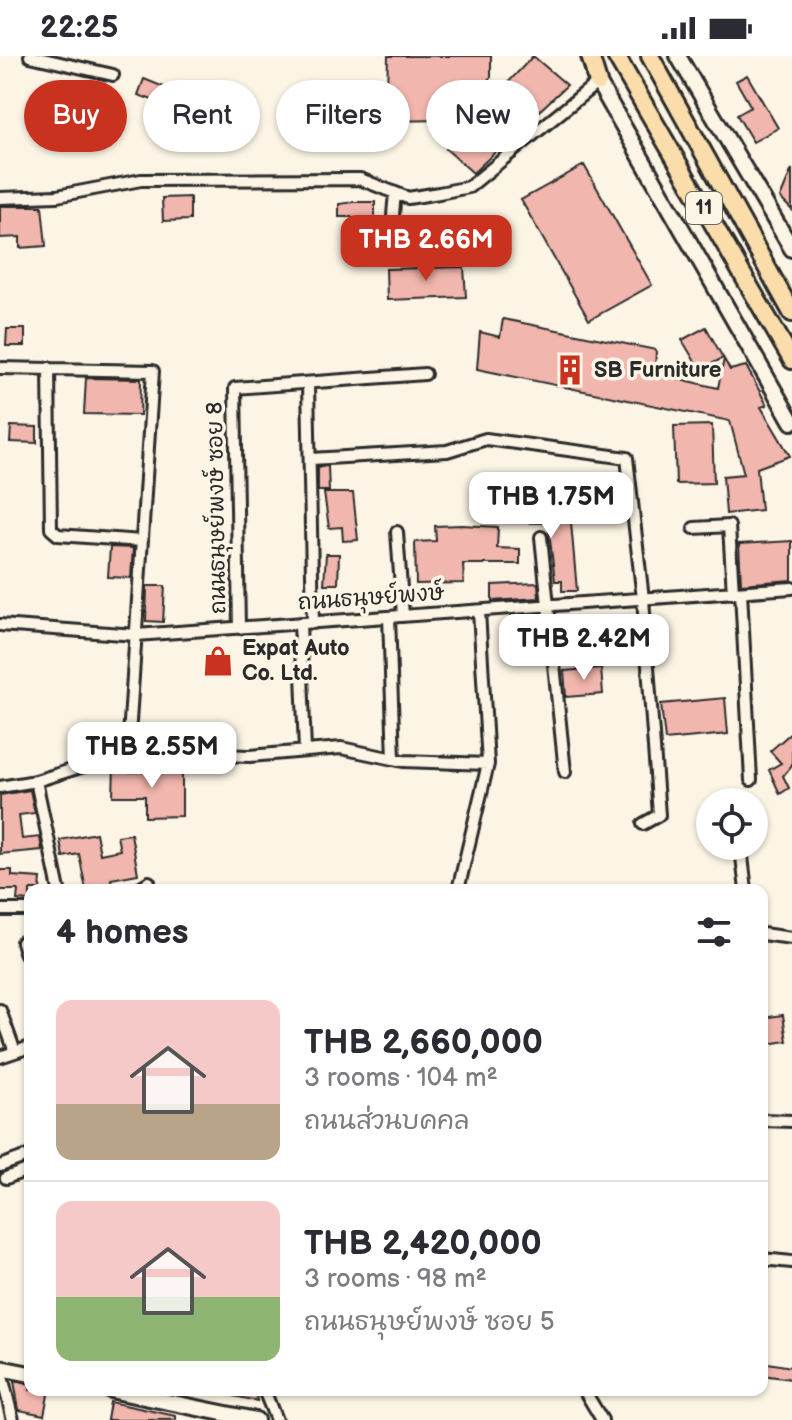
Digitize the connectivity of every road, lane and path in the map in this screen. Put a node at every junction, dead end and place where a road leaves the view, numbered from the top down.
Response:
1 (30, 56) edge
2 (587, 56) edge
3 (616, 56) edge
4 (650, 56) edge
5 (680, 56) edge
6 (113, 75) dead end
7 (598, 82) junction
8 (395, 193) junction
9 (0, 198) edge
10 (455, 242) dead end
11 (792, 249) edge
12 (792, 313) edge
13 (792, 360) edge
14 (0, 368) edge
15 (49, 368) junction
16 (425, 374) dead end
17 (308, 384) junction
18 (792, 422) edge
19 (311, 459) junction
20 (694, 528) dead end
21 (397, 532) dead end
22 (541, 537) dead end
23 (142, 541) junction
24 (792, 588) edge
25 (737, 592) junction
26 (643, 599) junction
27 (546, 606) junction
28 (479, 611) junction
29 (403, 616) junction
30 (389, 617) junction
31 (300, 623) junction
32 (313, 623) junction
33 (0, 625) edge
34 (239, 628) junction
35 (136, 635) junction
36 (305, 751) junction
37 (128, 752) junction
38 (394, 759) junction
39 (488, 764) junction
40 (565, 772) dead end
41 (751, 780) dead end
42 (36, 781) junction
43 (0, 787) edge
44 (643, 824) dead end
45 (742, 860) edge
46 (149, 882) dead end
47 (58, 884) edge
48 (146, 884) edge
49 (459, 884) edge
50 (745, 884) edge
51 (0, 910) edge
52 (24, 910) edge
53 (768, 935) edge
54 (792, 938) edge
55 (22, 942) dead end
56 (24, 948) edge
57 (0, 1010) edge
58 (24, 1049) edge
59 (15, 1052) junction
60 (0, 1057) edge
61 (768, 1120) edge
62 (792, 1121) edge
63 (24, 1157) edge
64 (0, 1166) edge
65 (24, 1171) edge
66 (6, 1178) dead end
67 (768, 1260) edge
68 (792, 1262) edge
69 (0, 1368) edge
70 (24, 1373) edge
71 (134, 1396) edge
72 (266, 1396) edge
73 (588, 1396) edge
74 (210, 1415) edge
75 (13, 1420) edge
76 (256, 1420) edge
77 (276, 1420) edge
78 (602, 1420) edge

1 - 6 street
2 - 7 highway
3 - 13 highway, 11
4 - 12 highway, 11
5 - 11 main road
7 - 8 street
7 - 18 main road
8 - 9 street
8 - 10 street
14 - 15 street
15 - 23 street
15 - 23 street
16 - 17 street
17 - 19 street
17 - 34 street, ถนนธนุษย์พงษ์ ซอย 8
19 - 26 street
19 - 32 street
20 - 25 street
21 - 29 street
22 - 27 street
23 - 35 street
24 - 25 street, ถนนธนุษย์พงษ์
25 - 26 street, ถนนธนุษย์พงษ์
25 - 41 street
26 - 27 street, ถนนธนุษย์พงษ์
26 - 44 street
27 - 28 street, ถนนธนุษย์พงษ์
27 - 40 street
28 - 29 street, ถนนธนุษย์พงษ์
28 - 39 street
29 - 30 street, ถนนธนุษย์พงษ์
30 - 32 street, ถนนธนุษย์พงษ์
30 - 38 street
31 - 32 street, ถนนธนุษย์พงษ์
31 - 34 street, ถนนธนุษย์พงษ์
31 - 36 street
33 - 35 street, ถนนธนุษย์พงษ์
34 - 35 street, ถนนธนุษย์พงษ์
35 - 37 street
36 - 37 street
36 - 38 street
37 - 42 street
38 - 39 street
39 - 49 street
42 - 43 street
42 - 47 street
45 - 50 street
46 - 48 street
51 - 52 street
53 - 54 street
55 - 56 street
57 - 59 street
58 - 59 street
59 - 60 street
61 - 62 street
63 - 64 street
65 - 66 street
67 - 68 street
69 - 70 main road
69 - 75 street
71 - 74 main road
72 - 77 street
73 - 78 street
74 - 76 main road

